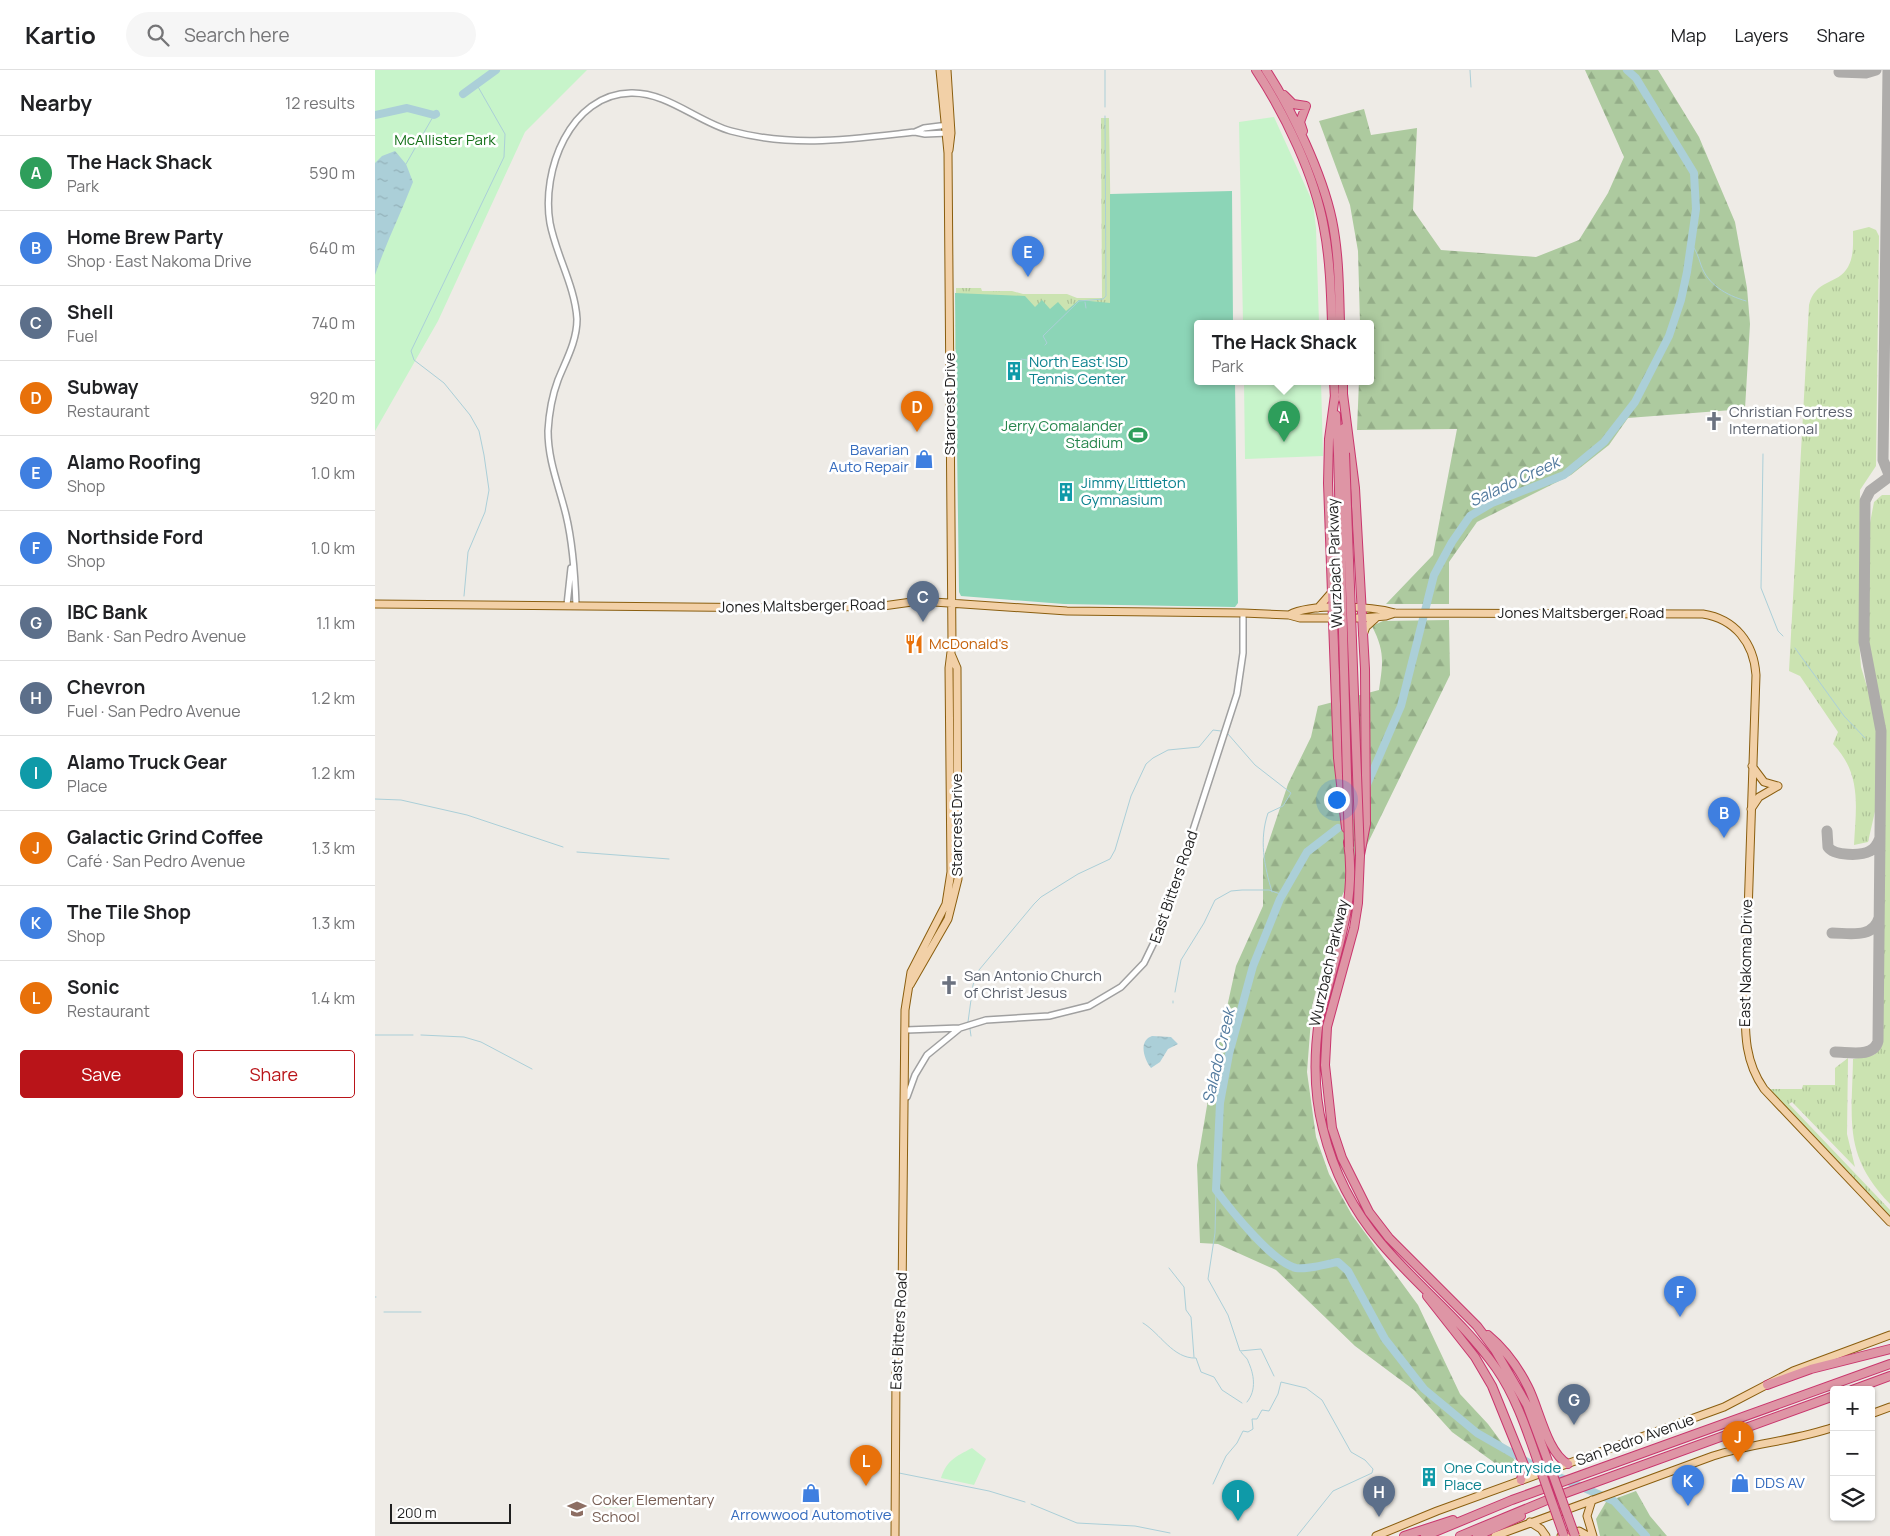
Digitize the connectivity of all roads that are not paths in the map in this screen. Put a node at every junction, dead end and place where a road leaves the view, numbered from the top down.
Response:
1 (940, 70) edge
2 (947, 70) edge
3 (1256, 70) edge
4 (1268, 73) edge
5 (948, 129) junction
6 (1321, 184) junction
7 (1332, 320) edge
8 (1340, 320) edge
9 (1335, 385) edge
10 (1342, 385) edge
11 (1339, 395) junction
12 (1341, 454) junction
13 (572, 560) junction
14 (1332, 592) junction
15 (1359, 592) junction
16 (952, 603) junction
17 (375, 604) edge
18 (567, 605) junction
19 (576, 605) junction
20 (1334, 608) junction
21 (1317, 609) junction
22 (1361, 609) junction
23 (1375, 609) junction
24 (1243, 613) junction
25 (1395, 613) junction
26 (1289, 614) junction
27 (1377, 617) junction
28 (1315, 618) junction
29 (1334, 618) junction
30 (1361, 618) junction
31 (1363, 635) junction
32 (1334, 636) junction
33 (1751, 650) joint
34 (1752, 766) junction
35 (1750, 810) junction
36 (1349, 847) junction
37 (1360, 855) junction
38 (960, 1028) junction
39 (906, 1030) junction
40 (903, 1125) junction
41 (1890, 1222) edge
42 (1438, 1306) junction
43 (1477, 1326) junction
44 (1890, 1335) edge
45 (1890, 1349) edge
46 (1890, 1364) edge
47 (1890, 1376) edge
48 (1767, 1385) junction
49 (1863, 1386) edge
50 (1830, 1397) edge
51 (1890, 1407) edge
52 (1875, 1413) edge
53 (1830, 1428) edge
54 (1568, 1464) junction
55 (1521, 1480) junction
56 (1592, 1500) junction
57 (1539, 1503) junction
58 (1472, 1516) junction
59 (1530, 1522) junction
60 (1591, 1535) edge
61 (895, 1536) edge
62 (1376, 1536) edge
63 (1404, 1536) edge
64 (1425, 1536) edge
65 (1460, 1536) edge
66 (1477, 1536) edge
67 (1495, 1536) edge
68 (1546, 1536) edge
69 (1562, 1536) edge
70 (1575, 1536) edge

1 - 5 main road, Starcrest Drive
2 - 5 main road, Starcrest Drive
3 - 7 highway
4 - 6 highway
4 - 6 highway
5 - 13 street
5 - 16 main road, Starcrest Drive
6 - 8 highway
9 - 11 highway, Wurzbach Parkway
10 - 11 highway, Wurzbach Parkway
11 - 12 highway, Wurzbach Parkway
11 - 14 highway
11 - 15 highway
12 - 36 highway, Wurzbach Parkway, bridge
12 - 37 highway, Wurzbach Parkway, bridge
13 - 18 street
13 - 19 street
14 - 15 highway
14 - 20 highway
14 - 21 main road
15 - 22 highway
15 - 23 main road
16 - 19 main road, Jones Maltsberger Road
16 - 24 main road, Jones Maltsberger Road
16 - 39 main road, Starcrest Drive
17 - 18 main road, Jones Maltsberger Road
18 - 19 main road, Jones Maltsberger Road
20 - 21 main road, Jones Maltsberger Road
20 - 22 main road, Jones Maltsberger Road
20 - 29 highway
21 - 26 main road, Jones Maltsberger Road
22 - 23 main road, Jones Maltsberger Road
22 - 30 highway
23 - 25 main road, Jones Maltsberger Road
24 - 26 main road, Jones Maltsberger Road
24 - 38 street, East Bitters Road
25 - 27 main road, Jones Maltsberger Road
25 - 33 main road, Jones Maltsberger Road
26 - 28 main road, Jones Maltsberger Road
27 - 30 main road, Jones Maltsberger Road
27 - 31 main road
28 - 29 main road, Jones Maltsberger Road
28 - 32 main road
29 - 30 main road, Jones Maltsberger Road
29 - 32 highway
30 - 31 highway
31 - 37 highway, bridge
32 - 36 highway, bridge
33 - 34 main road, East Nakoma Drive
34 - 35 main road, East Nakoma Drive
34 - 35 main road
35 - 41 main road, East Nakoma Drive
36 - 42 highway, Wurzbach Parkway
37 - 43 highway, Wurzbach Parkway
38 - 39 street
38 - 40 street
39 - 40 main road, Starcrest Drive
40 - 61 main road, East Bitters Road
42 - 55 highway
42 - 69 highway, bridge
43 - 54 highway
43 - 70 highway, Wurzbach Parkway, bridge
44 - 48 main road, San Pedro Avenue
45 - 48 highway
46 - 58 highway, bridge
47 - 49 highway
48 - 54 main road, San Pedro Avenue
50 - 57 highway
51 - 52 main road
53 - 56 main road
54 - 55 main road, San Pedro Avenue, bridge
55 - 62 main road, San Pedro Avenue
56 - 59 main road
56 - 60 main road
57 - 65 highway
57 - 66 highway
58 - 63 highway
58 - 64 highway
59 - 67 main road
59 - 68 main road
60 - 69 main road

